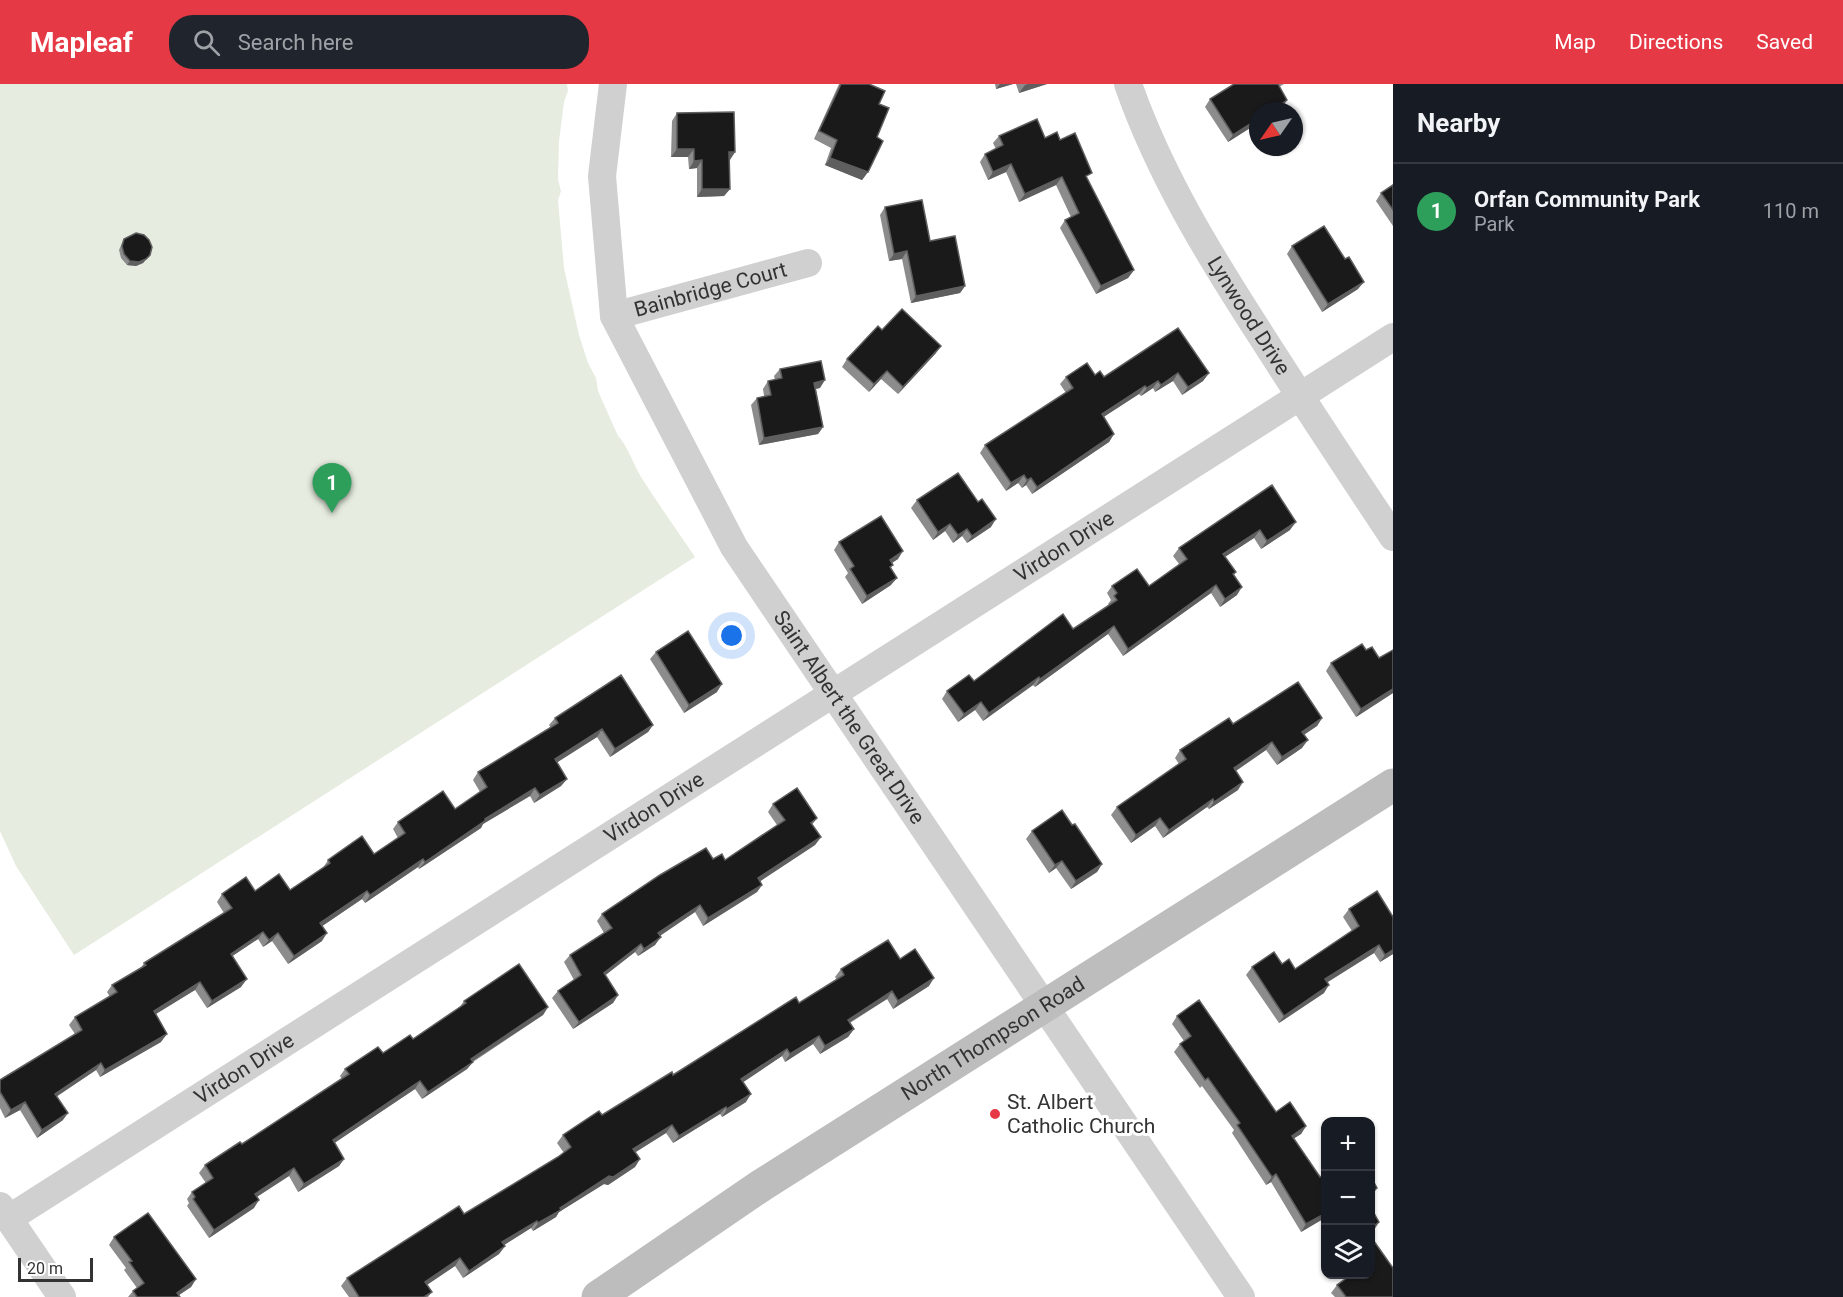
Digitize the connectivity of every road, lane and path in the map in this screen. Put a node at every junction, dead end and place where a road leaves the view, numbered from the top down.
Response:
1 (614, 84) edge
2 (1128, 84) edge
3 (808, 263) dead end
4 (614, 316) junction
5 (1393, 337) edge
6 (1299, 395) junction
7 (1393, 537) edge
8 (832, 694) junction
9 (1393, 785) edge
10 (1043, 1006) junction
11 (4, 1213) edge
12 (62, 1297) edge
13 (598, 1297) edge
14 (1241, 1297) edge

1 - 4 street, Saint Albert the Great Drive
2 - 6 street, Lynwood Drive
3 - 4 street, Bainbridge Court
4 - 8 street, Saint Albert the Great Drive
5 - 6 street, Virdon Drive
6 - 7 street, Lynwood Drive
6 - 8 street, Virdon Drive
8 - 10 street, Saint Albert the Great Drive
8 - 11 street, Virdon Drive
9 - 10 street, North Thompson Road
10 - 13 street, North Thompson Road
10 - 14 street, Saint Albert the Great Drive
11 - 12 street

